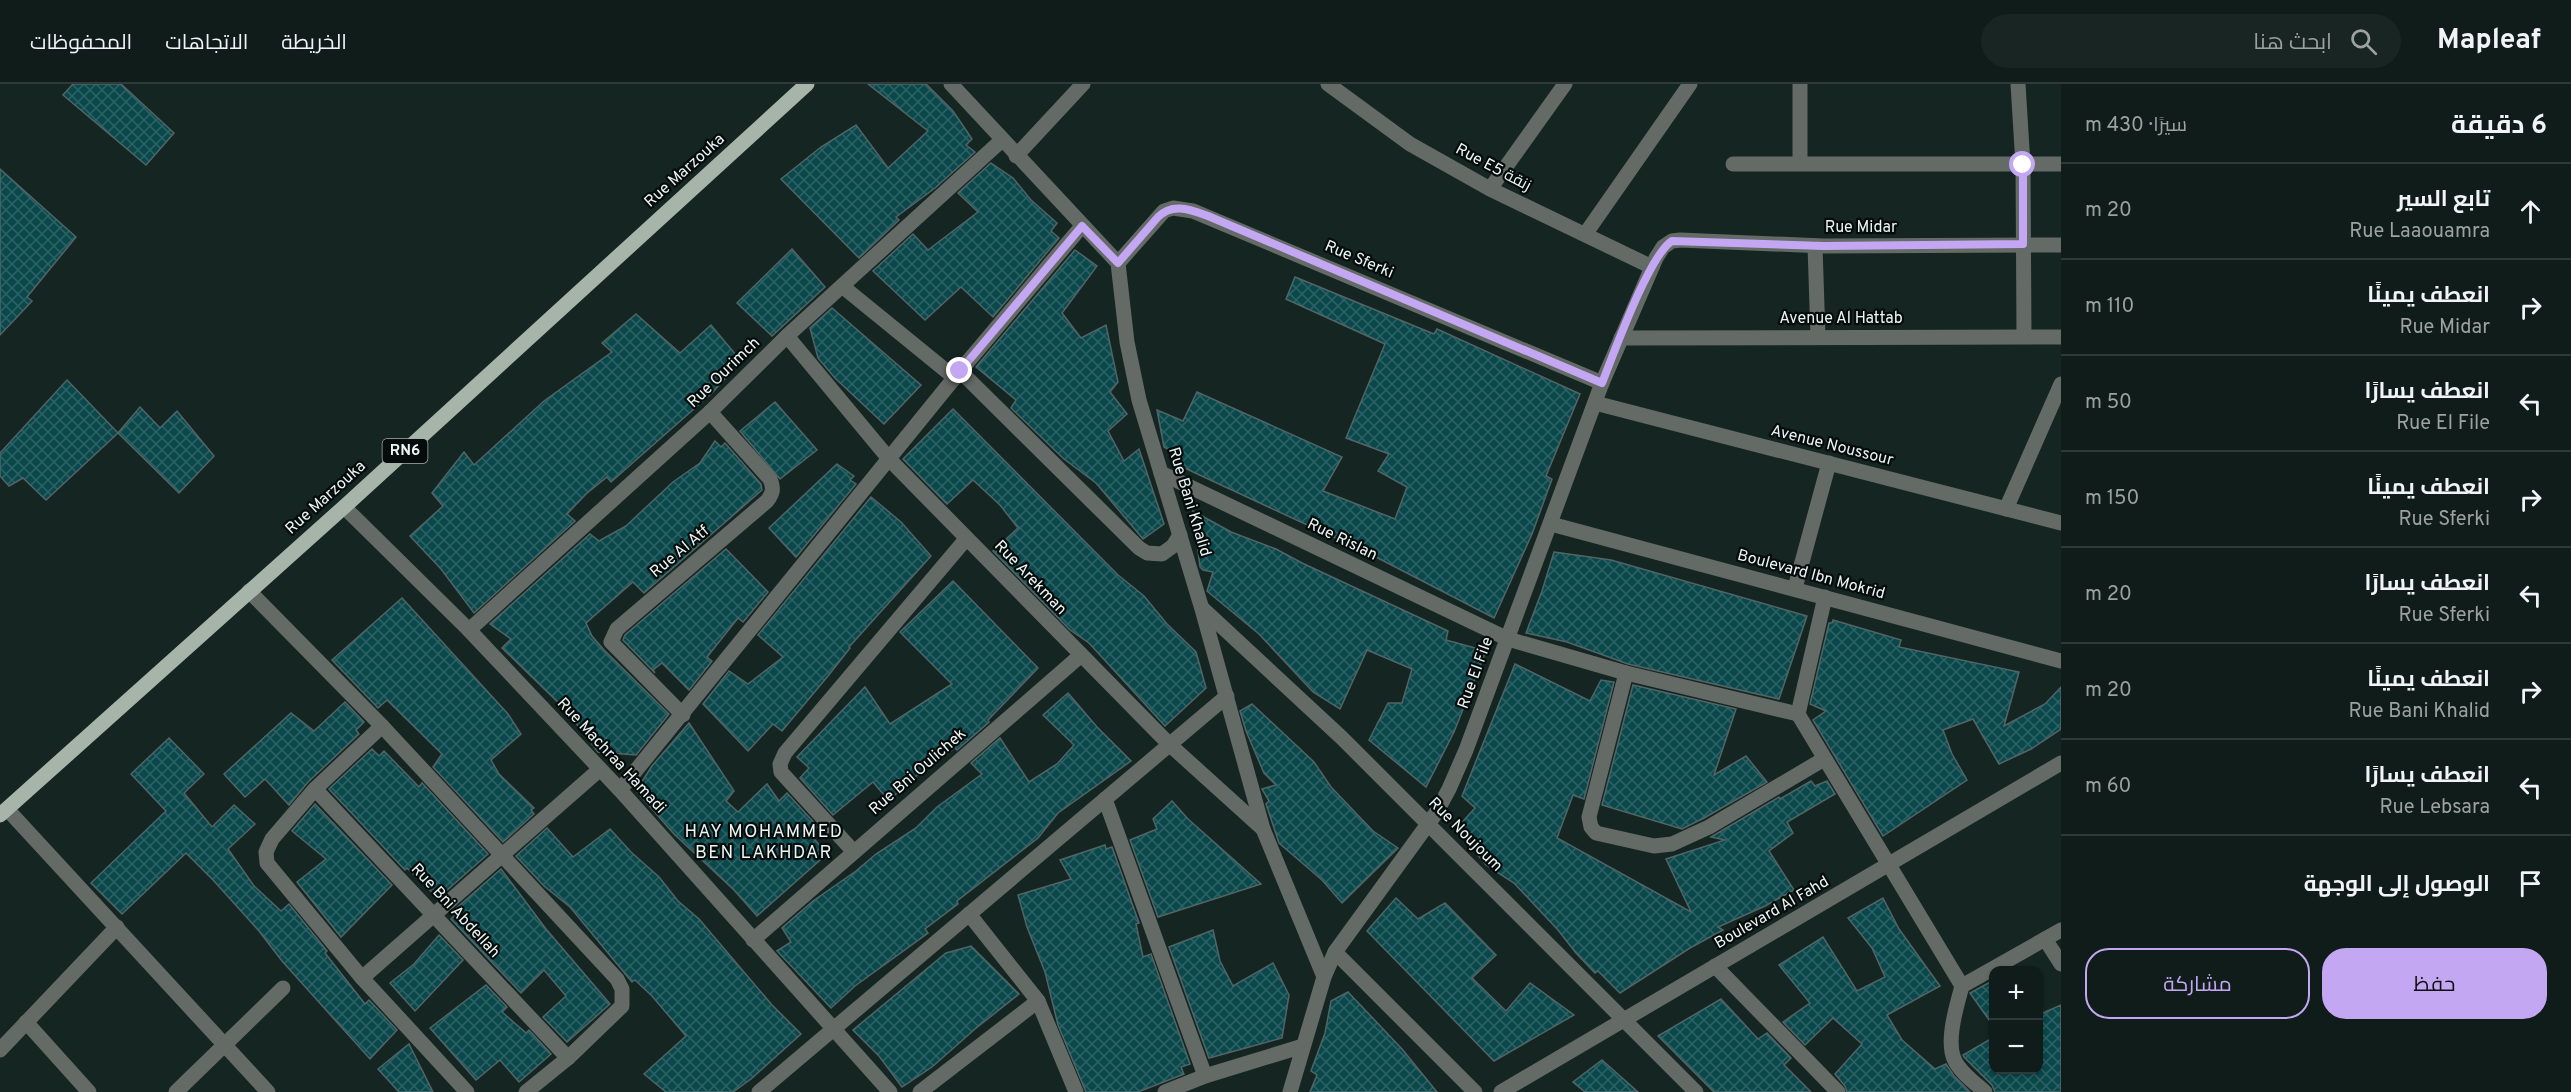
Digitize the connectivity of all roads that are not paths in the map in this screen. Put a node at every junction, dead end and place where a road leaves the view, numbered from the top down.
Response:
1 (807, 84) edge
2 (951, 84) edge
3 (1083, 84) edge
4 (1328, 84) edge
5 (1690, 84) edge
6 (1800, 84) edge
7 (2018, 84) edge
8 (1558, 87) edge
9 (1002, 140) junction
10 (1016, 156) junction
11 (1800, 163) junction
12 (1733, 164) dead end
13 (2061, 164) edge
14 (2023, 165) junction
15 (1490, 189) junction
16 (1082, 226) junction
17 (1586, 234) junction
18 (2023, 244) junction
19 (2061, 245) edge
20 (1815, 246) junction
21 (1663, 247) joint
22 (1118, 263) junction
23 (1652, 267) junction
24 (842, 286) junction
25 (787, 336) junction
26 (2024, 336) junction
27 (1818, 337) junction
28 (2061, 337) edge
29 (1621, 338) junction
30 (957, 375) junction
31 (1602, 383) junction
32 (2061, 384) edge
33 (1595, 403) junction
34 (710, 412) junction
35 (890, 460) junction
36 (1828, 464) junction
37 (1161, 474) junction
38 (344, 507) junction
39 (2006, 509) junction
40 (2061, 523) edge
41 (1551, 524) junction
42 (1180, 535) junction
43 (966, 539) junction
44 (1795, 588) junction
45 (249, 591) junction
46 (1824, 597) junction
47 (1202, 609) junction
48 (469, 630) junction
49 (1508, 639) junction
50 (1080, 656) junction
51 (2061, 661) edge
52 (1626, 673) junction
53 (1227, 696) junction
54 (1798, 714) junction
55 (683, 715) junction
56 (382, 726) junction
57 (1169, 744) junction
58 (1824, 759) junction
59 (2061, 764) edge
60 (599, 770) junction
61 (315, 789) junction
62 (620, 790) junction
63 (1105, 799) junction
64 (4, 812) edge
65 (1428, 823) junction
66 (1263, 828) junction
67 (854, 852) junction
68 (502, 857) junction
69 (1888, 867) junction
70 (969, 914) junction
71 (435, 916) junction
72 (117, 927) junction
73 (2061, 930) edge
74 (2045, 939) junction
75 (753, 940) junction
76 (1335, 952) junction
77 (2061, 964) edge
78 (1715, 966) junction
79 (1324, 977) junction
80 (362, 978) junction
81 (1962, 986) junction
82 (283, 988) dead end
83 (1038, 1001) junction
84 (1622, 1019) junction
85 (26, 1022) junction
86 (832, 1030) junction
87 (225, 1045) junction
88 (1303, 1046) junction
89 (0, 1050) edge
90 (568, 1058) junction
91 (1205, 1076) junction
92 (89, 1092) edge
93 (176, 1092) edge
94 (267, 1092) edge
95 (467, 1092) edge
96 (526, 1092) edge
97 (759, 1092) edge
98 (890, 1092) edge
99 (920, 1092) edge
100 (1076, 1092) edge
101 (1165, 1092) edge
102 (1290, 1092) edge
103 (1475, 1092) edge
104 (1501, 1092) edge
105 (1696, 1092) edge
106 (1838, 1092) edge
107 (1985, 1092) edge

1 - 38 main road, Rue Marzouka / RN6
2 - 9 street
3 - 10 street
4 - 15 street, Rue E5 زنقة
5 - 17 street
6 - 11 street
7 - 14 street
8 - 15 street
9 - 10 street
9 - 24 street, Rue Ourimch
10 - 16 street
11 - 12 street
11 - 14 street
13 - 14 street
14 - 18 street
15 - 17 street, Rue E5 زنقة
16 - 22 street
16 - 30 street
17 - 23 street, Rue E5 زنقة
18 - 19 street, Rue Midar
18 - 20 street, Rue Midar
18 - 26 street
20 - 21 street, Rue Midar
20 - 27 street
21 - 23 street, Rue El File
22 - 31 street, Rue Sferki
22 - 37 street, Rue Bani Khalid
23 - 29 street, Rue El File
24 - 25 street, Rue Ourimch
24 - 30 street
25 - 34 street, Rue Ourimch
25 - 35 street, Rue Arekman
26 - 27 street, Avenue Al Hattab
26 - 28 street, Avenue Al Hattab
27 - 29 street, Avenue Al Hattab
29 - 31 street, Rue El File
30 - 35 street
30 - 42 street
31 - 33 street, Rue El File
32 - 39 street
33 - 36 street, Avenue Noussour
33 - 41 street, Rue El File
34 - 48 street, Rue Ourimch
34 - 55 street, Rue Al Atf
35 - 43 street, Rue Arekman
35 - 55 street
36 - 39 street, Avenue Noussour
36 - 44 street
37 - 42 street, Rue Bani Khalid
37 - 49 street, Rue Rislan
38 - 45 main road, Rue Marzouka / RN6
38 - 48 street, Rue Machraa Hamadi
39 - 40 street, Avenue Noussour
41 - 44 street, Boulevard Ibn Mokrid
41 - 49 street, Rue El File
42 - 47 street, Rue Bani Khalid
43 - 50 street, Rue Arekman
43 - 67 street
44 - 46 street, Boulevard Ibn Mokrid
45 - 56 street
45 - 64 main road, Rue Marzouka / RN6
46 - 51 street, Boulevard Ibn Mokrid
46 - 54 street
47 - 53 street, Rue Bani Khalid
47 - 65 street, Rue Noujoum
48 - 60 street, Rue Machraa Hamadi
49 - 52 street, Rue Rislan
49 - 65 street, Rue El File
50 - 57 street, Rue Arekman
50 - 67 street, Rue Bni Oulichek
52 - 54 street, Rue Rislan
52 - 58 street
53 - 57 street
53 - 66 street, Rue Bani Khalid
54 - 58 street
55 - 62 street
56 - 61 street
56 - 68 street
57 - 63 street
57 - 66 street, Rue Arekman
58 - 69 street
59 - 69 street, Boulevard Al Fahd
60 - 62 street, Rue Machraa Hamadi
60 - 68 street
61 - 71 street, Rue Bni Abdellah
61 - 80 street
62 - 75 street, Rue Machraa Hamadi
63 - 70 street
63 - 91 street
64 - 72 street
65 - 76 street, Rue El File
65 - 84 street, Rue Noujoum
66 - 79 street, Rue Bani Khalid
67 - 75 street, Rue Bni Oulichek
68 - 71 street
68 - 90 street
69 - 78 street, Boulevard Al Fahd
69 - 81 street
70 - 83 street
70 - 86 street
71 - 80 street
71 - 90 street, Rue Bni Abdellah
72 - 85 street
72 - 87 street
73 - 74 street
74 - 77 street
74 - 81 street
75 - 86 street, Rue Machraa Hamadi
76 - 79 street, Rue El File
76 - 103 street
78 - 84 street, Boulevard Al Fahd
78 - 106 street
79 - 88 street, Rue El File
80 - 95 street
81 - 107 street
82 - 87 street
83 - 99 street
83 - 100 street
84 - 104 street, Boulevard Al Fahd
84 - 105 street, Rue Noujoum
85 - 89 street
85 - 92 street
86 - 97 street
86 - 98 street, Rue Machraa Hamadi
87 - 93 street
87 - 94 street
88 - 91 street
88 - 102 street, Rue El File
90 - 96 street
91 - 101 street

